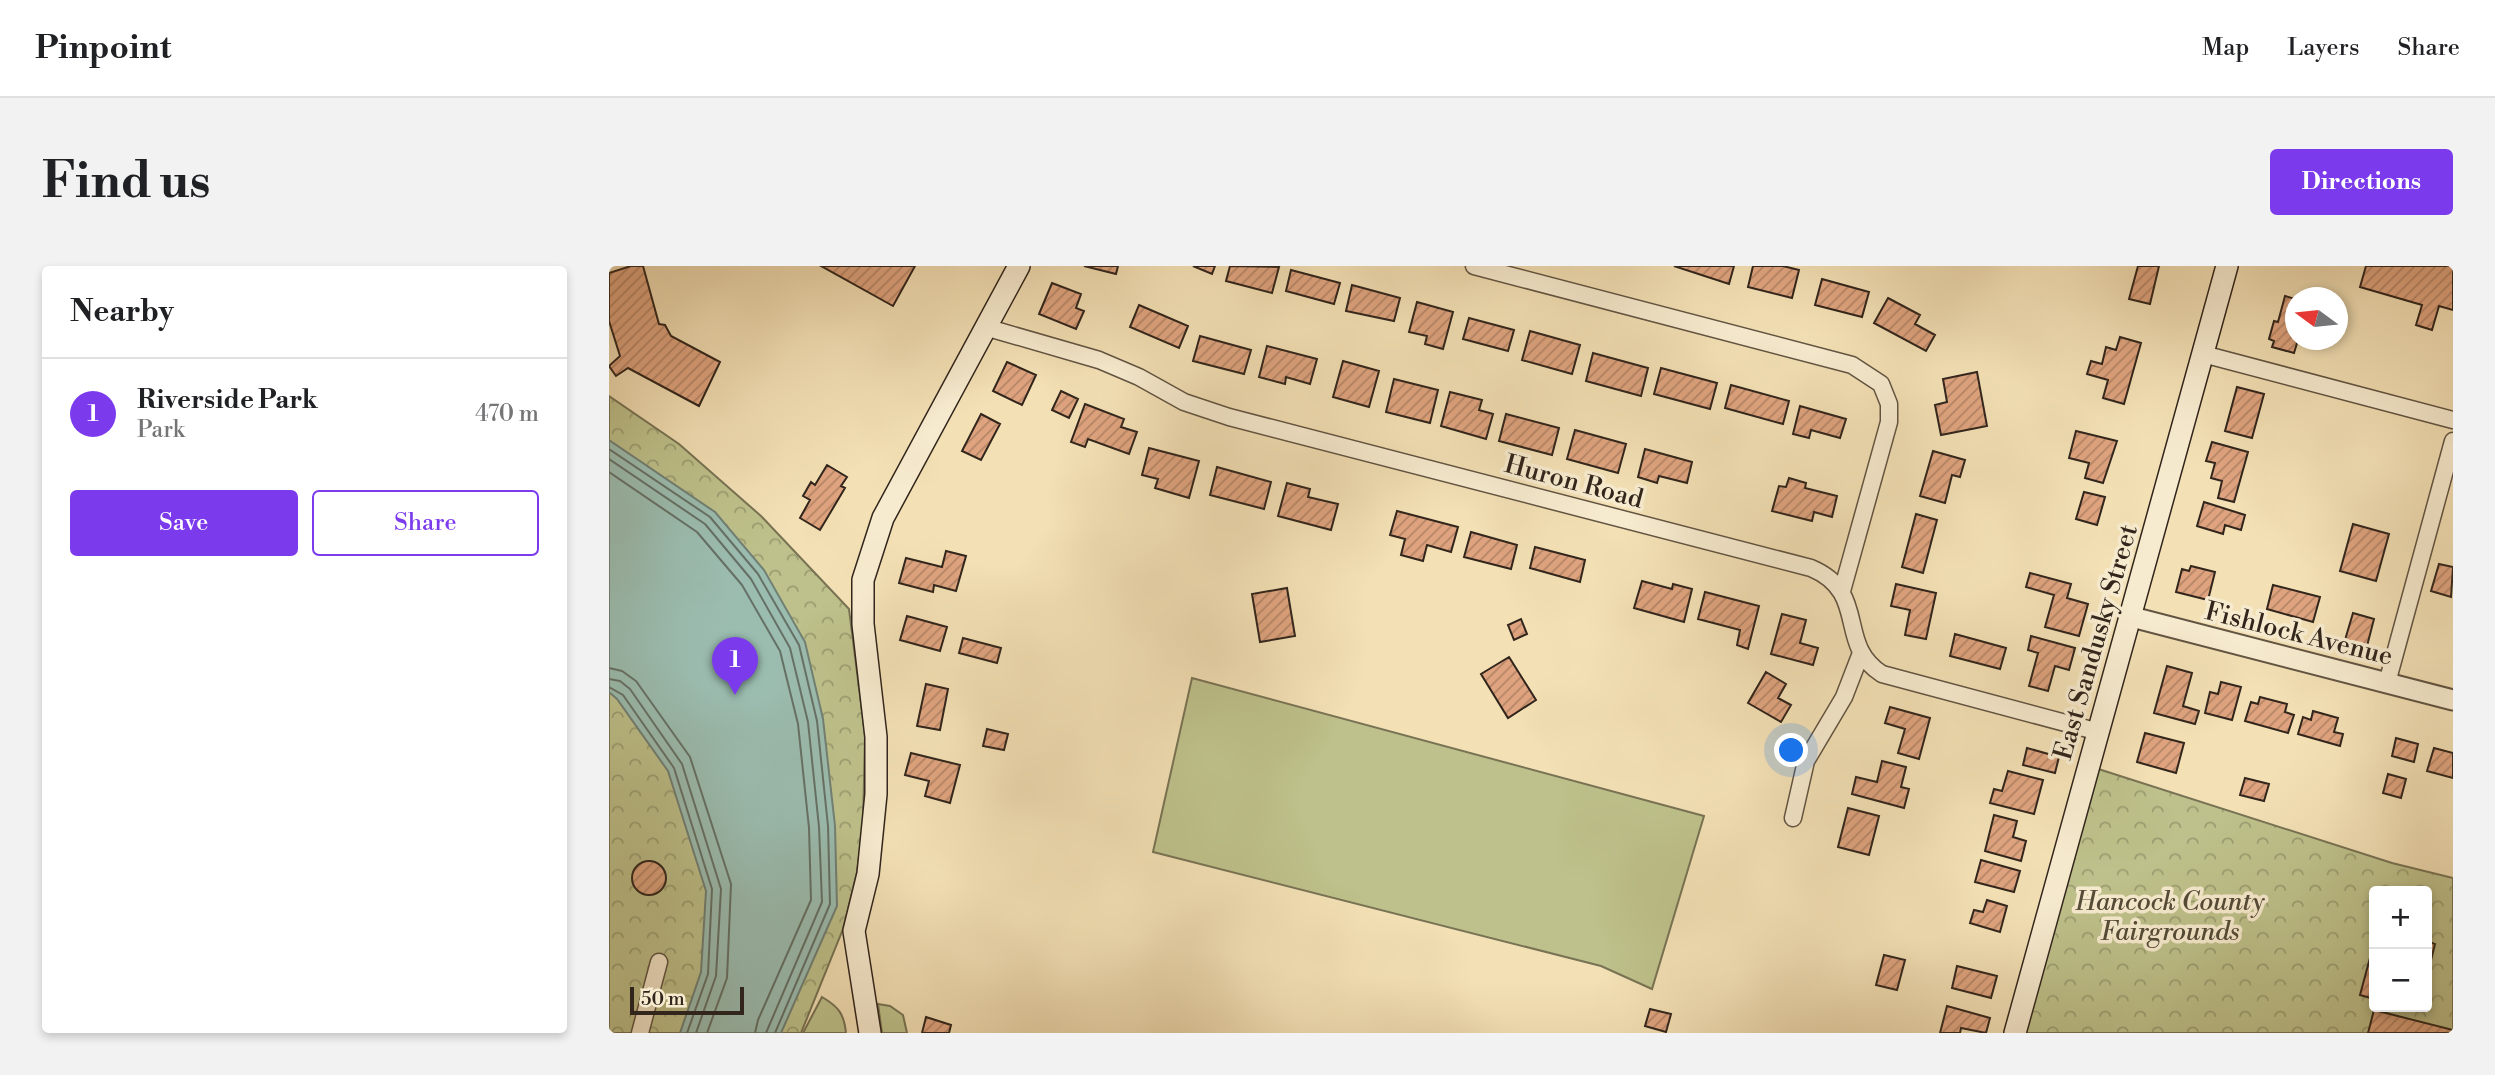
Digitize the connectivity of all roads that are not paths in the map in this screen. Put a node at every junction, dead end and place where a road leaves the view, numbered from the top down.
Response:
1 (1019, 266) edge
2 (1473, 266) edge
3 (2227, 266) edge
4 (985, 327) junction
5 (2203, 354) junction
6 (2453, 420) edge
7 (2453, 441) edge
8 (1842, 591) junction
9 (2132, 617) junction
10 (1861, 653) junction
11 (2387, 683) junction
12 (2453, 700) edge
13 (2099, 732) junction
14 (1793, 818) dead end
15 (659, 962) dead end
16 (640, 1033) edge
17 (870, 1033) edge
18 (2015, 1033) edge

1 - 4 main road
2 - 8 street
3 - 5 main road, East Sandusky Street
4 - 8 street, Huron Road
4 - 17 main road
5 - 6 street
5 - 9 main road, East Sandusky Street
7 - 11 street
8 - 10 street
9 - 11 street, Fishlock Avenue
9 - 13 main road, East Sandusky Street
10 - 13 street
10 - 14 street
11 - 12 street, Fishlock Avenue
13 - 18 main road, East Sandusky Street
15 - 16 street

